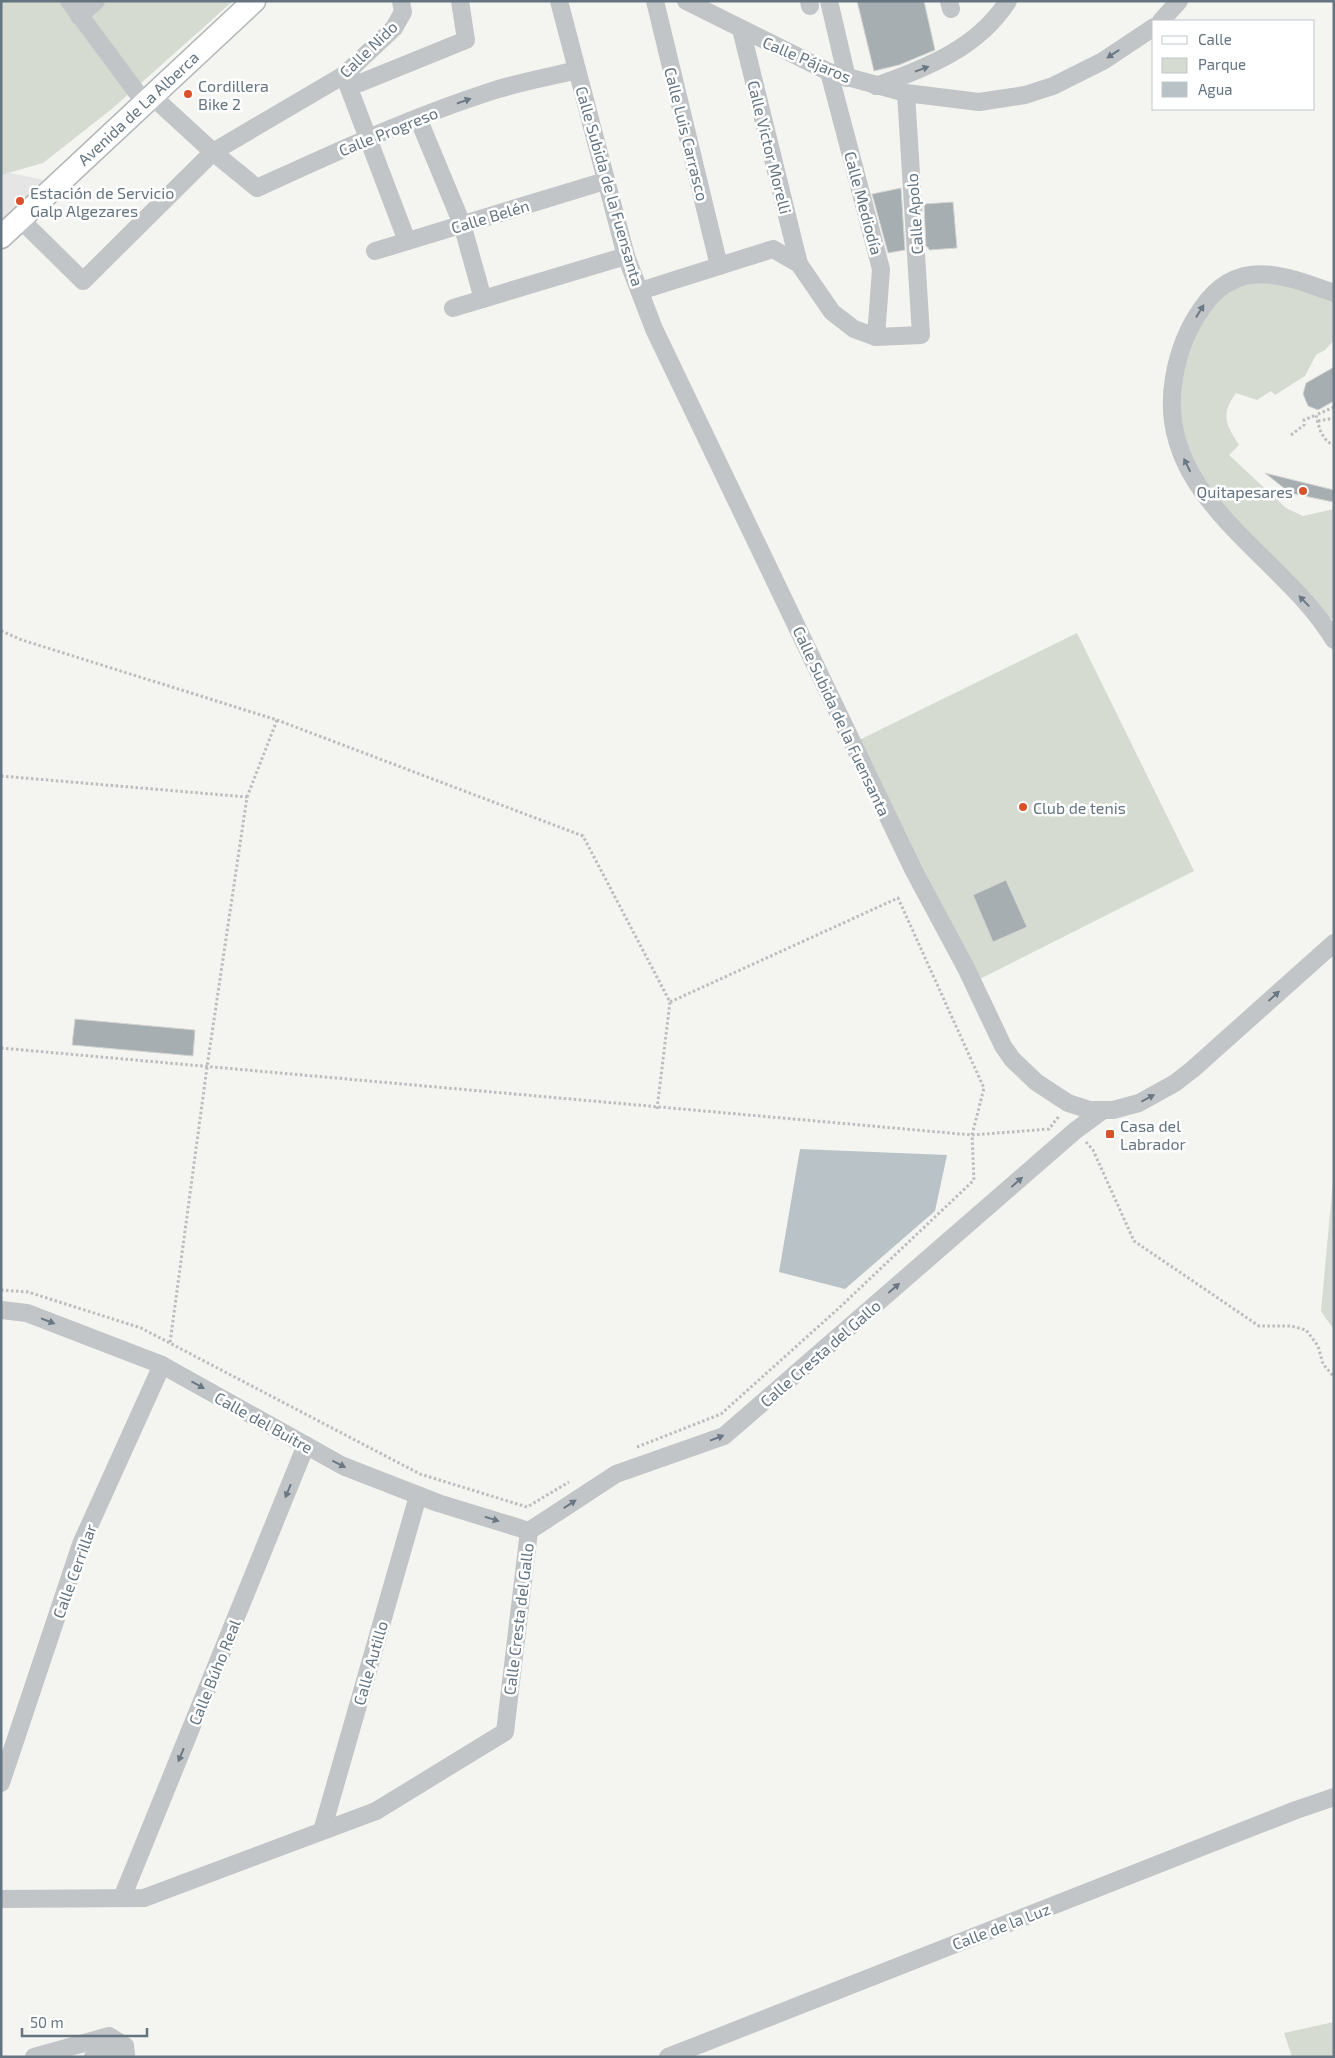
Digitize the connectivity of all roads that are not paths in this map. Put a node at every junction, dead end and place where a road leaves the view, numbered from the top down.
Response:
1 (68, 1) edge
2 (96, 1) edge
3 (254, 1) edge
4 (401, 1) edge
5 (460, 1) edge
6 (559, 1) edge
7 (654, 1) edge
8 (686, 1) edge
9 (830, 1) edge
10 (1008, 1) edge
11 (1179, 1) edge
12 (79, 16) junction
13 (1162, 20) edge
14 (1152, 28) edge
15 (741, 30) junction
16 (577, 70) junction
17 (829, 72) junction
18 (344, 76) junction
19 (847, 78) junction
20 (876, 86) junction
21 (906, 93) junction
22 (148, 98) junction
23 (418, 118) junction
24 (368, 138) junction
25 (213, 152) junction
26 (606, 181) junction
27 (20, 219) junction
28 (462, 224) junction
29 (1, 237) edge
30 (407, 241) junction
31 (375, 251) dead end
32 (626, 256) junction
33 (798, 264) junction
34 (718, 266) junction
35 (640, 291) junction
36 (1334, 293) edge
37 (483, 299) junction
38 (453, 308) dead end
39 (876, 337) junction
40 (1334, 640) edge
41 (1334, 943) edge
42 (1102, 1111) junction
43 (1, 1310) edge
44 (162, 1365) junction
45 (306, 1446) junction
46 (418, 1496) junction
47 (529, 1530) junction
48 (1, 1783) edge
49 (1334, 1797) edge
50 (322, 1831) junction
51 (122, 1898) junction
52 (1, 1899) edge
53 (126, 2051) edge
54 (34, 2057) edge
55 (93, 2057) edge
56 (668, 2057) edge

1 - 12 street
2 - 12 street
3 - 22 main road, Avenida de La Alberca
4 - 18 street, Calle Nido
5 - 18 street
6 - 16 street, Calle Subida de la Fuensanta
7 - 34 street, Calle Luis Carrasco
8 - 15 street, Calle Pájaros
9 - 19 street
20 -> 10 street
11 - 13 street
12 - 22 street
14 -> 21 street, Calle Pájaros
15 - 17 street, Calle Pájaros
15 - 33 street, Calle Victor Morelli
23 -> 16 street, Calle Progreso
16 - 26 street, Calle Subida de la Fuensanta
17 - 19 street, Calle Pájaros
17 - 39 street, Calle Mediodía
18 - 24 street
18 - 25 street, Calle Nido
19 - 20 street, Calle Pájaros
20 - 21 street, Calle Pájaros
21 - 39 street, Calle Apolo
22 - 25 street
22 - 27 main road, Avenida de La Alberca
23 - 24 street, Calle Progreso
23 - 28 street
24 - 25 street, Calle Progreso
24 - 30 street
25 - 27 street, Calle Nido
26 - 28 street, Calle Belén
26 - 32 street, Calle Subida de la Fuensanta
27 - 29 main road, Avenida de La Alberca
28 - 30 street, Calle Belén
28 - 37 street
30 - 31 street, Calle Belén
32 - 35 street, Calle Subida de la Fuensanta
32 - 37 street
33 - 34 street
33 - 39 street
34 - 35 street
35 - 42 street, Calle Subida de la Fuensanta
40 -> 36 street
37 - 38 street
42 -> 41 street, Calle Subida de la Fuensanta
47 -> 42 street, Calle Cresta del Gallo
43 -> 44 street, Calle del Buitre
44 -> 45 street, Calle del Buitre
44 - 48 street, Calle Cerrillar
45 -> 46 street, Calle del Buitre
45 -> 51 street, Calle Búho Real
46 -> 47 street, Calle del Buitre
46 - 50 street, Calle Autillo
47 - 50 street, Calle Cresta del Gallo
49 - 56 street, Calle de la Luz
50 - 51 street, Calle Cresta del Gallo
51 - 52 street, Calle Cresta del Gallo
53 - 54 street
53 - 55 street

